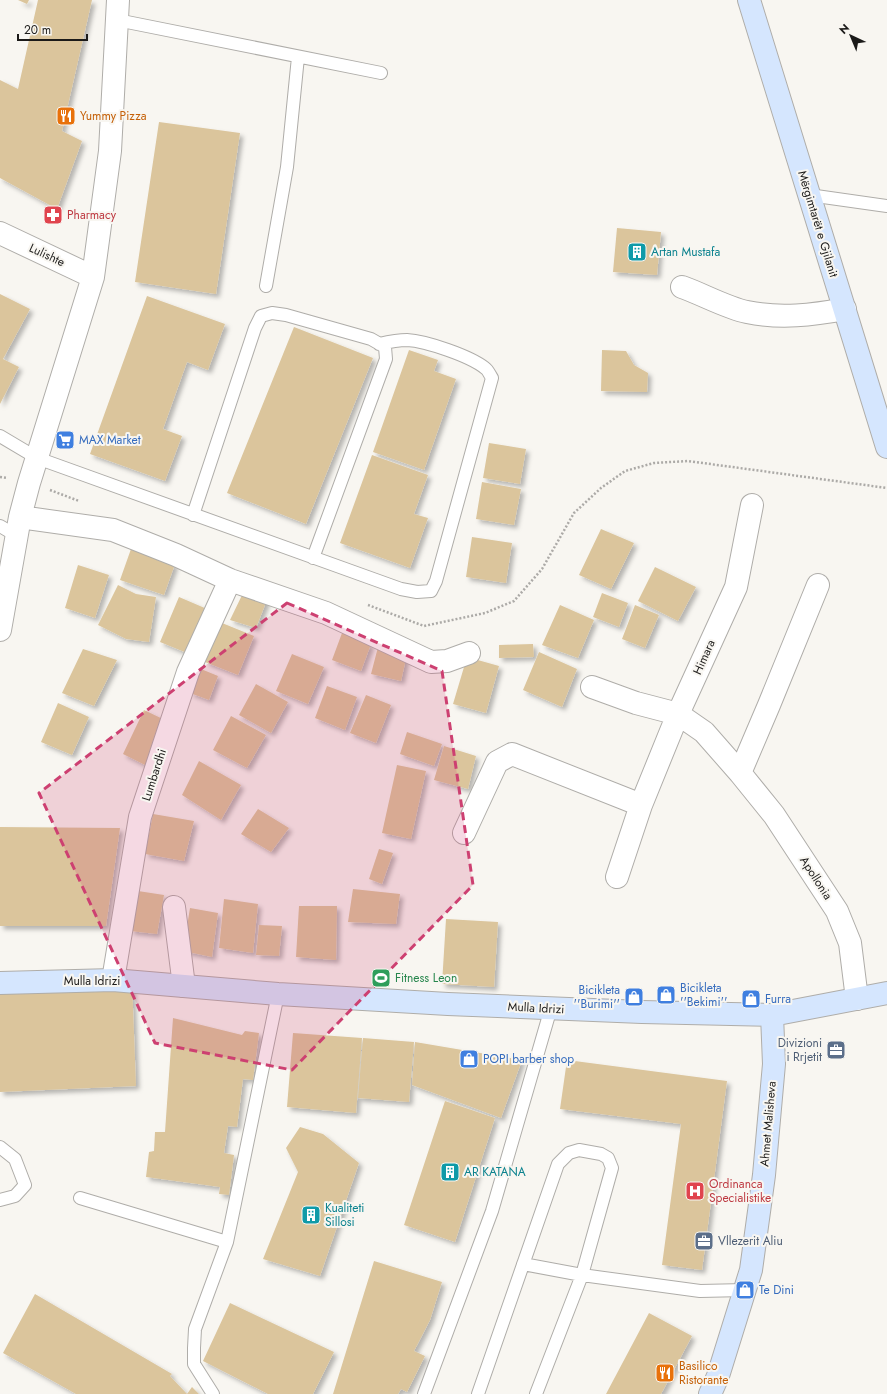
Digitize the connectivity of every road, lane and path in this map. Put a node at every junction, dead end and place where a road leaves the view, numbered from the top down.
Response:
1 (749, 0) edge
2 (117, 10) edge
3 (298, 57) junction
4 (381, 73) dead end
5 (809, 195) junction
6 (887, 206) edge
7 (0, 233) edge
8 (93, 276) junction
9 (266, 286) dead end
10 (682, 287) dead end
11 (845, 309) junction
12 (379, 344) junction
13 (0, 436) edge
14 (887, 447) edge
15 (36, 458) junction
16 (887, 488) edge
17 (752, 504) dead end
18 (193, 515) junction
19 (15, 522) edge
20 (313, 558) junction
21 (230, 580) junction
22 (818, 585) dead end
23 (424, 626) dead end
24 (0, 630) edge
25 (469, 653) dead end
26 (592, 687) dead end
27 (678, 714) junction
28 (740, 773) junction
29 (641, 805) junction
30 (464, 833) dead end
31 (617, 877) dead end
32 (174, 907) dead end
33 (113, 980) junction
34 (0, 983) edge
35 (184, 986) junction
36 (887, 993) edge
37 (278, 994) junction
38 (857, 999) junction
39 (551, 1008) junction
40 (772, 1015) junction
41 (0, 1147) edge
42 (80, 1198) dead end
43 (0, 1200) edge
44 (227, 1242) junction
45 (523, 1264) junction
46 (582, 1275) junction
47 (745, 1290) junction
48 (213, 1394) edge
49 (424, 1394) edge
50 (478, 1394) edge
51 (536, 1394) edge
52 (710, 1394) edge

1 - 5 street, Mërgimtarët e Gjilanit
2 - 3 lane
2 - 8 street
3 - 4 lane
3 - 9 lane
5 - 6 lane
5 - 11 street, Mërgimtarët e Gjilanit
7 - 8 street, Lulishte
8 - 15 street
10 - 11 street
11 - 14 street, Mërgimtarët e Gjilanit
12 - 18 lane
12 - 20 lane
12 - 20 lane
13 - 15 lane
15 - 18 lane
15 - 19 street
16 - 23 path
17 - 27 street, Himara
18 - 20 lane
19 - 21 street
19 - 24 street
21 - 25 street
21 - 33 street, Lumbardhi
22 - 28 street
26 - 27 street
27 - 28 street, Apollonia
27 - 29 street, Himara
28 - 38 street, Apollonia
29 - 30 street
29 - 31 street, Himara
32 - 35 street
33 - 34 street, Mulla Idrizi
33 - 35 street, Mulla Idrizi
35 - 37 street, Mulla Idrizi
36 - 38 street, Mulla Idrizi
37 - 39 street, Mulla Idrizi
37 - 44 lane
38 - 40 street, Mulla Idrizi
39 - 40 street, Mulla Idrizi
39 - 49 lane
40 - 47 street, Ahmet Malisheva
41 - 43 lane
42 - 44 lane
44 - 48 lane
45 - 46 lane
45 - 46 lane
45 - 50 lane
46 - 47 lane
46 - 51 lane
47 - 52 street, Ahmet Malisheva

